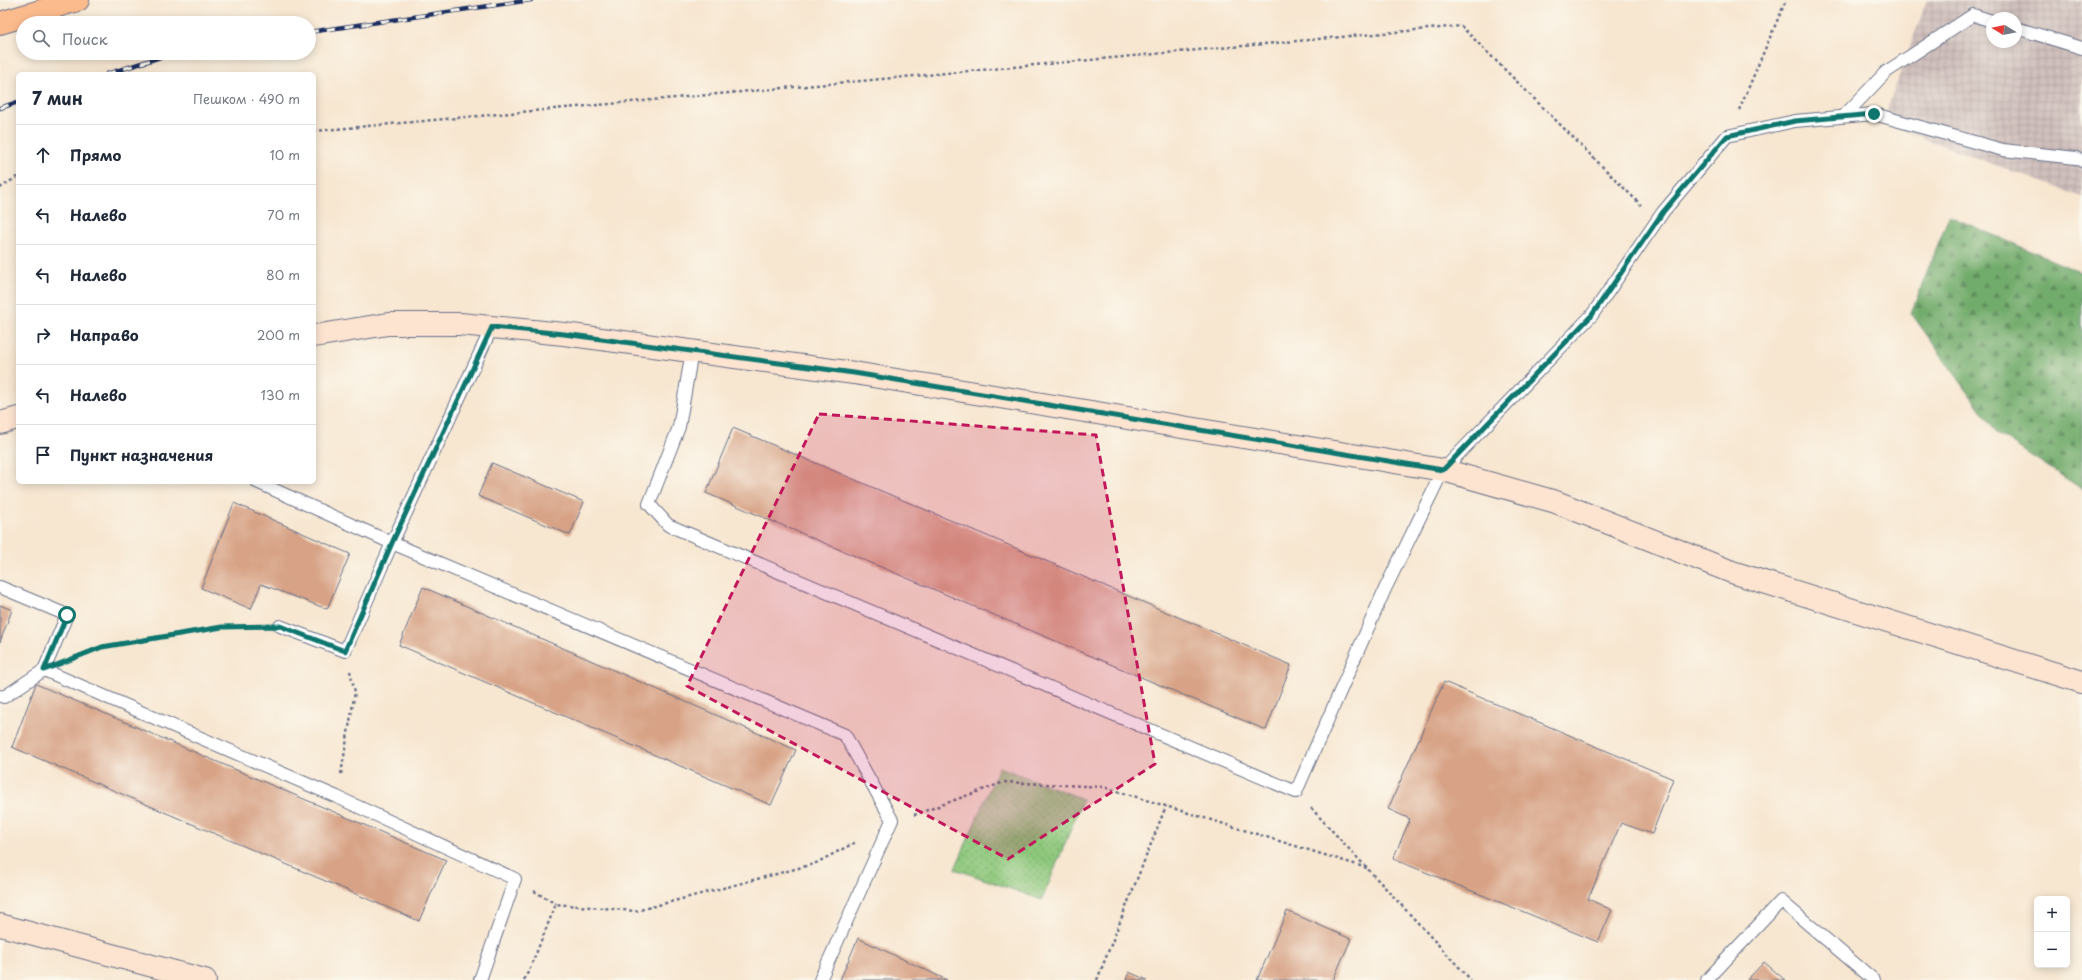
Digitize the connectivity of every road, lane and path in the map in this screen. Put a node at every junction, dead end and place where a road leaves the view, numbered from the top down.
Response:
1 (78, 0) edge
2 (1786, 0) edge
3 (24, 16) edge
4 (16, 18) edge
5 (1986, 19) edge
6 (0, 23) edge
7 (2022, 30) edge
8 (2082, 48) edge
9 (1844, 116) junction
10 (316, 131) edge
11 (1727, 136) junction
12 (2082, 161) edge
13 (16, 177) edge
14 (0, 188) edge
15 (1657, 220) junction
16 (492, 327) junction
17 (316, 336) edge
18 (692, 351) junction
19 (16, 419) edge
20 (0, 423) edge
21 (1443, 470) junction
22 (261, 484) edge
23 (392, 543) junction
24 (0, 587) edge
25 (280, 626) joint
26 (345, 651) junction
27 (44, 670) junction
28 (2082, 682) edge
29 (0, 696) edge
30 (1296, 792) junction
31 (337, 797) junction
32 (1166, 806) junction
33 (890, 824) junction
34 (1367, 868) junction
35 (0, 925) edge
36 (205, 980) edge
37 (480, 980) edge
38 (524, 980) edge
39 (820, 980) edge
40 (1097, 980) edge
41 (1471, 980) edge
42 (1707, 980) edge
43 (1874, 980) edge

1 - 3 main road
2 - 11 path
4 - 6 main road
5 - 9 lane
7 - 8 lane
9 - 11 lane
9 - 12 lane
10 - 15 path
11 - 15 lane
13 - 14 path
15 - 21 lane
16 - 17 street
16 - 18 street
16 - 23 lane
18 - 21 street
18 - 30 lane
19 - 20 street
21 - 28 street
21 - 30 lane
22 - 23 lane
23 - 26 lane
23 - 33 lane
24 - 27 lane
25 - 26 lane
25 - 27 path
26 - 31 path
27 - 29 lane
27 - 31 lane
30 - 34 path
31 - 37 lane
32 - 33 path
32 - 34 path
32 - 40 path
33 - 38 path
33 - 39 lane
34 - 41 path
35 - 36 street
42 - 43 lane

